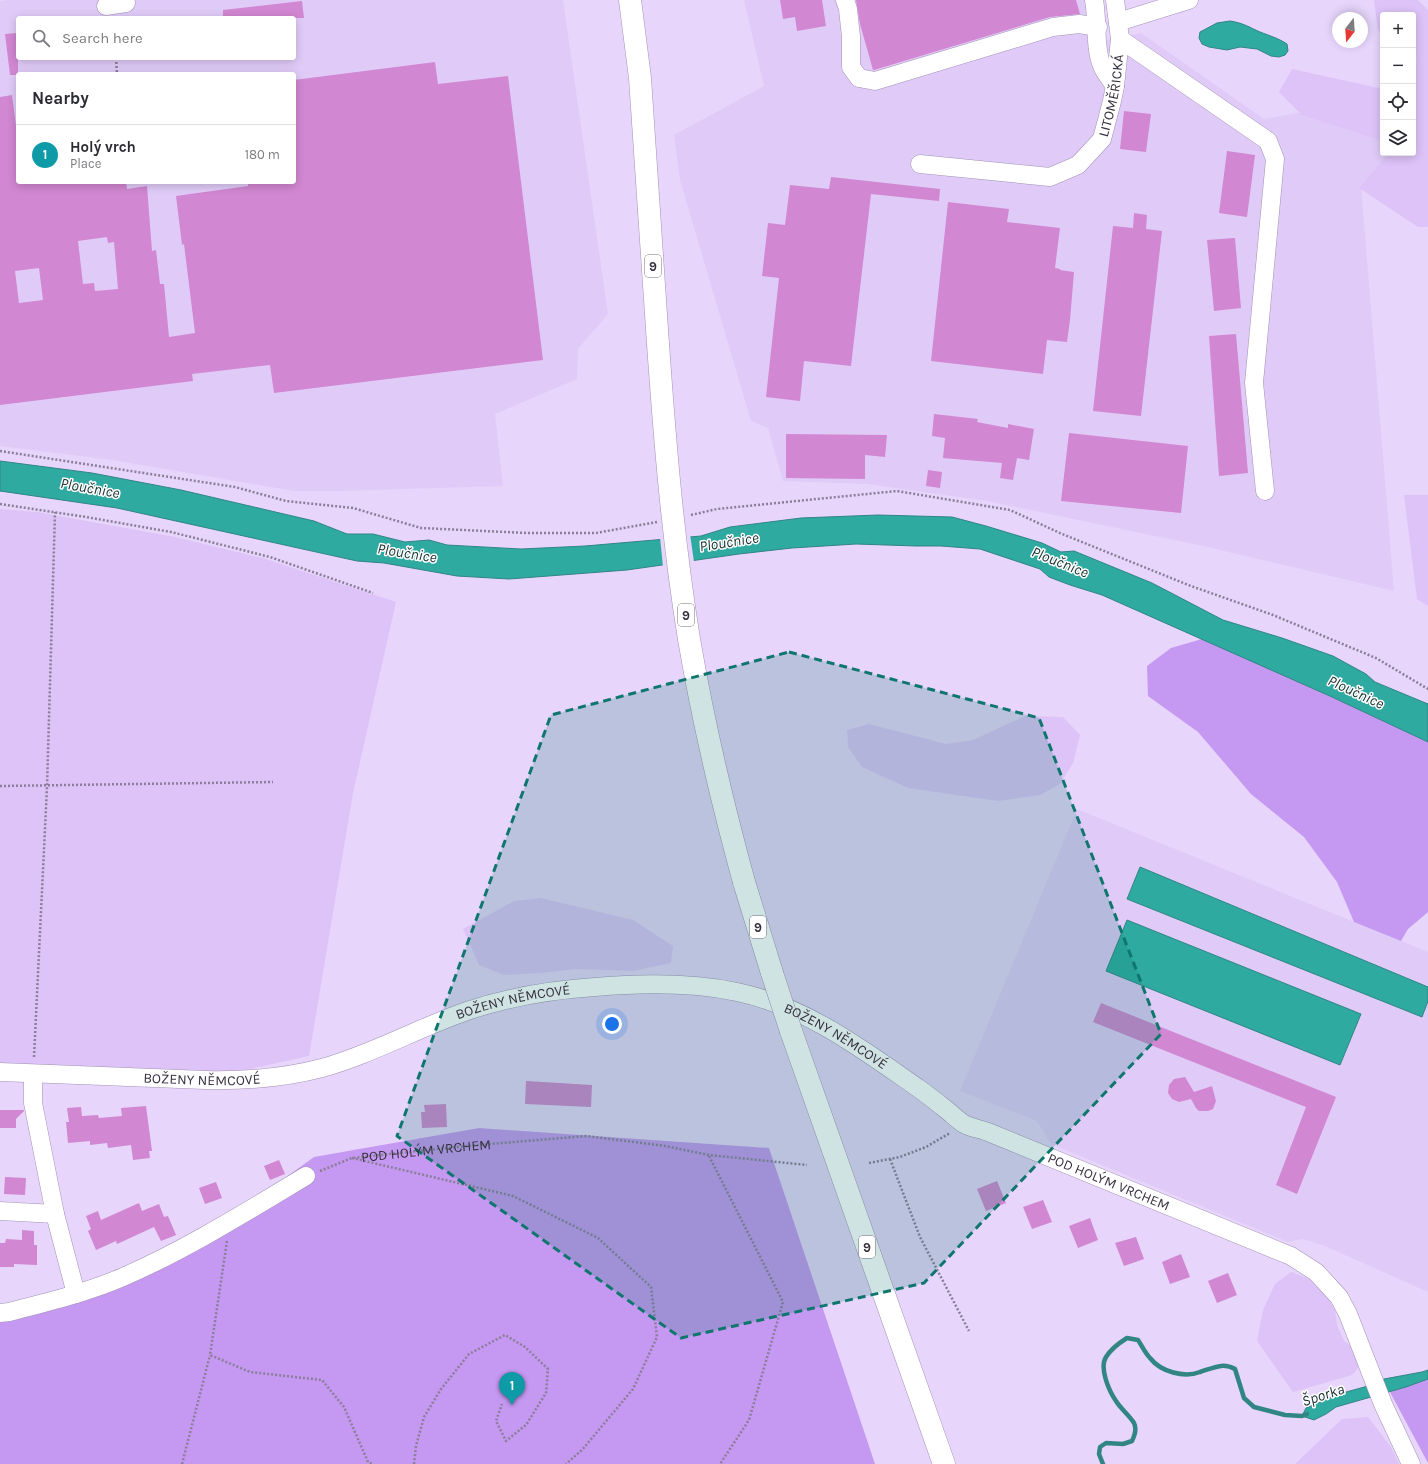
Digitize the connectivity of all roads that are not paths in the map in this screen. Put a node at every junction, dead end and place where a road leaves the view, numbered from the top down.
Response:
1 (623, 0) edge
2 (630, 0) edge
3 (645, 0) edge
4 (845, 0) edge
5 (1094, 0) edge
6 (1115, 0) edge
7 (1189, 0) edge
8 (126, 3) dead end
9 (106, 6) dead end
10 (1098, 26) junction
11 (1119, 31) junction
12 (640, 78) junction
13 (1115, 86) junction
14 (920, 164) dead end
15 (1265, 491) dead end
16 (0, 1072) edge
17 (33, 1074) junction
18 (965, 1124) joint
19 (306, 1176) road end
20 (0, 1211) edge
21 (56, 1214) junction
22 (76, 1294) junction
23 (0, 1313) edge
24 (944, 1464) edge
25 (1411, 1464) edge

1 - 12 main road
2 - 12 main road, 9
3 - 12 main road, 9
4 - 10 street
5 - 10 street
6 - 11 street, LITOMĚŘICKÁ
7 - 11 street
8 - 9 street
10 - 13 street
11 - 13 street, LITOMĚŘICKÁ
11 - 15 street
12 - 24 main road, 9, bridge
13 - 14 street, LITOMĚŘICKÁ
16 - 17 street, BOŽENY NĚMCOVÉ
17 - 18 street, BOŽENY NĚMCOVÉ
17 - 21 street
18 - 25 street, POD HOLÝM VRCHEM
19 - 22 street
20 - 21 street
21 - 22 street
22 - 23 street

